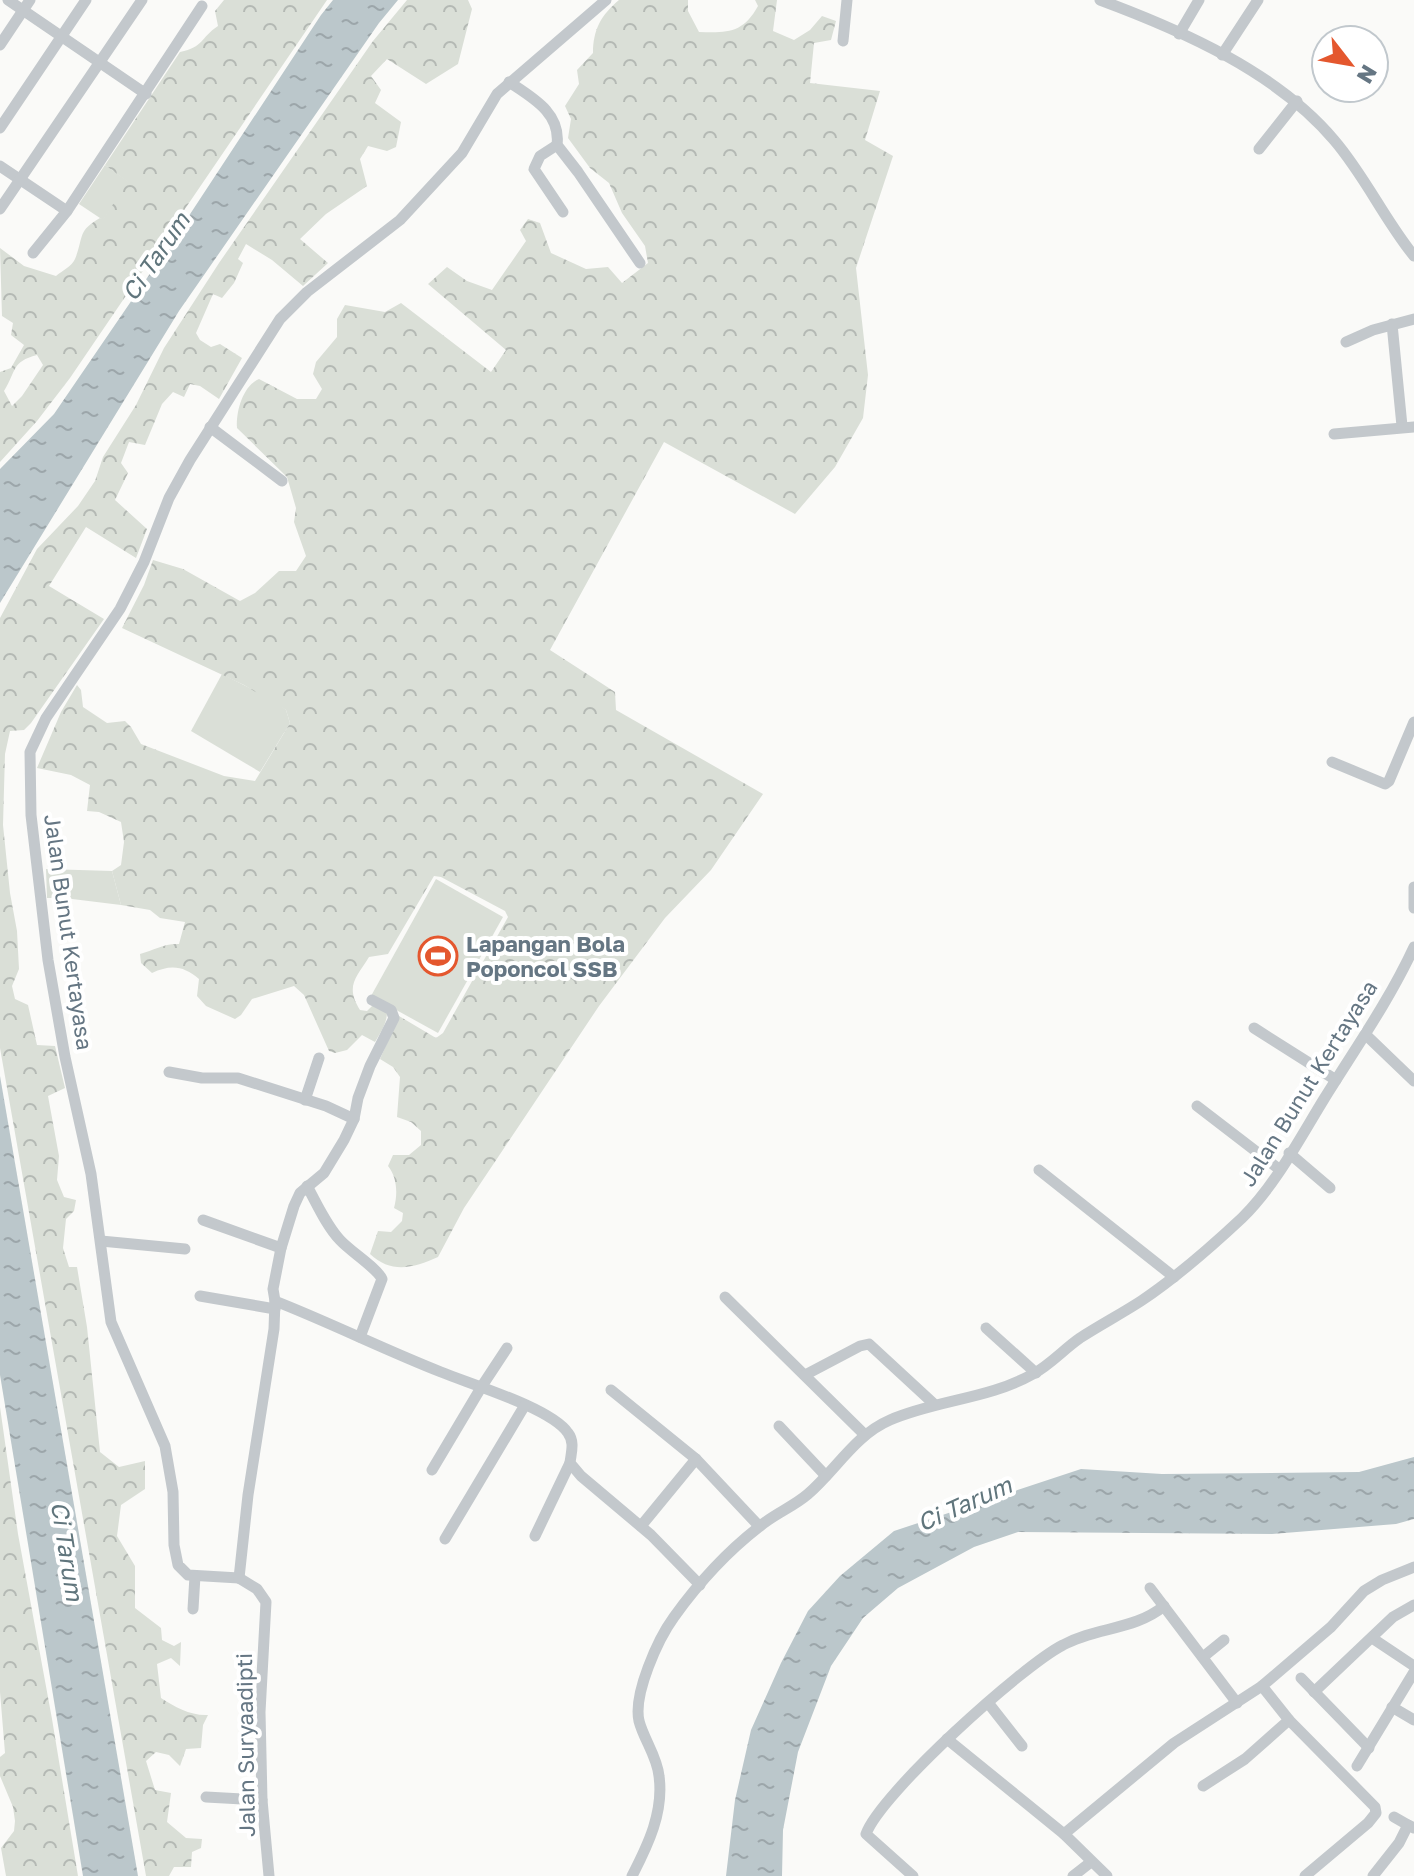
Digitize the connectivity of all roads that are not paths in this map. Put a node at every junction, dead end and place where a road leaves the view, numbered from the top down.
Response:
1 (8, 0) edge
2 (30, 0) edge
3 (86, 0) edge
4 (142, 0) edge
5 (606, 0) edge
6 (847, 0) edge
7 (1100, 0) edge
8 (1199, 0) edge
9 (1258, 0) edge
10 (202, 6) dead end
11 (23, 11) junction
12 (1179, 34) junction
13 (62, 37) junction
14 (843, 41) dead end
15 (0, 45) edge
16 (1222, 55) junction
17 (101, 62) junction
18 (509, 82) junction
19 (146, 94) junction
20 (1297, 101) junction
21 (0, 128) edge
22 (557, 145) junction
23 (1259, 149) dead end
24 (0, 166) edge
25 (21, 179) junction
26 (0, 209) edge
27 (67, 211) junction
28 (563, 212) dead end
29 (1409, 239) edge
30 (33, 253) dead end
31 (1414, 256) edge
32 (640, 263) dead end
33 (1414, 319) edge
34 (1392, 324) junction
35 (1346, 342) dead end
36 (1408, 426) edge
37 (210, 427) junction
38 (1334, 434) dead end
39 (282, 481) dead end
40 (1414, 722) edge
41 (1332, 762) dead end
42 (1414, 887) edge
43 (1414, 908) edge
44 (1414, 947) edge
45 (372, 1000) dead end
46 (1254, 1028) dead end
47 (1366, 1035) junction
48 (319, 1058) dead end
49 (169, 1072) dead end
50 (1336, 1080) junction
51 (1414, 1081) edge
52 (305, 1100) junction
53 (1197, 1106) dead end
54 (354, 1119) junction
55 (1289, 1153) junction
56 (1279, 1169) junction
57 (1039, 1170) dead end
58 (307, 1186) junction
59 (1330, 1188) dead end
60 (203, 1220) dead end
61 (101, 1241) junction
62 (281, 1248) junction
63 (185, 1249) dead end
64 (1174, 1277) junction
65 (200, 1296) dead end
66 (725, 1297) dead end
67 (275, 1305) junction
68 (986, 1328) dead end
69 (360, 1337) junction
70 (507, 1348) dead end
71 (1036, 1373) junction
72 (805, 1375) junction
73 (482, 1386) junction
74 (611, 1390) dead end
75 (934, 1404) junction
76 (525, 1405) junction
77 (779, 1426) dead end
78 (865, 1435) junction
79 (696, 1459) junction
80 (570, 1463) junction
81 (432, 1470) dead end
82 (826, 1476) junction
83 (641, 1526) junction
84 (759, 1526) junction
85 (535, 1536) dead end
86 (445, 1539) dead end
87 (1414, 1567) edge
88 (195, 1576) junction
89 (239, 1578) junction
90 (700, 1585) junction
91 (1150, 1588) dead end
92 (1414, 1605) edge
93 (1164, 1606) junction
94 (193, 1609) dead end
95 (1372, 1638) junction
96 (1224, 1640) dead end
97 (1203, 1657) junction
98 (1414, 1666) edge
99 (1414, 1672) edge
100 (1301, 1678) dead end
101 (1262, 1686) junction
102 (1314, 1692) junction
103 (1237, 1703) junction
104 (989, 1704) junction
105 (1392, 1707) junction
106 (1289, 1720) junction
107 (1414, 1720) edge
108 (947, 1739) junction
109 (1022, 1746) dead end
110 (1369, 1748) junction
111 (1357, 1766) dead end
112 (1203, 1786) dead end
113 (206, 1797) dead end
114 (262, 1800) junction
115 (1394, 1817) dead end
116 (1411, 1826) edge
117 (1064, 1834) junction
118 (1091, 1862) junction
119 (269, 1876) edge
120 (632, 1876) edge
121 (913, 1876) edge
122 (1073, 1876) edge
123 (1107, 1876) edge
124 (1305, 1876) edge
125 (1373, 1876) edge

1 - 11 street
2 - 11 street
3 - 13 street
4 - 17 street
5 - 18 street, Jalan Bunut Kertayasa
6 - 14 street
7 - 12 street
8 - 12 street
9 - 16 street
10 - 19 street
11 - 13 street
11 - 15 street
12 - 16 street
13 - 17 street
13 - 21 street
16 - 20 street
17 - 19 street
17 - 25 street
18 - 22 street
18 - 37 street, Jalan Bunut Kertayasa
19 - 27 street
20 - 23 street
20 - 29 street
22 - 28 street
22 - 32 street
24 - 25 street
25 - 26 street
25 - 27 street
27 - 30 street
29 - 31 street
33 - 34 street
34 - 35 street
34 - 36 street
36 - 38 street
37 - 39 street
37 - 61 street, Jalan Bunut Kertayasa
40 - 41 street
42 - 43 street
44 - 47 street, Jalan Bunut Kertayasa
45 - 54 street
46 - 50 street
47 - 50 street, Jalan Bunut Kertayasa
47 - 51 street
48 - 52 street
49 - 52 street
50 - 55 street, Jalan Bunut Kertayasa
52 - 54 street
53 - 56 street
54 - 58 street
55 - 56 street, Jalan Bunut Kertayasa
55 - 59 street
56 - 64 street, Jalan Bunut Kertayasa
57 - 64 street
58 - 62 street
58 - 69 street
60 - 62 street
61 - 63 street
61 - 88 street, Jalan Bunut Kertayasa
62 - 67 street
64 - 71 street, Jalan Bunut Kertayasa
65 - 67 street
66 - 72 street
67 - 69 street
67 - 89 street
68 - 71 street
69 - 73 street
70 - 73 street
71 - 75 street, Jalan Bunut Kertayasa
72 - 75 street
72 - 78 street
73 - 76 street
73 - 81 street
74 - 79 street
75 - 78 street, Jalan Bunut Kertayasa
76 - 80 street
76 - 86 street
77 - 82 street
78 - 82 street, Jalan Bunut Kertayasa
79 - 83 street
79 - 84 street
80 - 83 street
80 - 85 street
82 - 84 street, Jalan Bunut Kertayasa
83 - 90 street
84 - 90 street, Jalan Bunut Kertayasa
87 - 101 street
88 - 89 street
88 - 94 street
89 - 114 street, Jalan Suryaadipti
90 - 120 street, Jalan Bunut Kertayasa
91 - 93 street
92 - 95 street
93 - 97 street
93 - 104 street
95 - 98 street
95 - 102 street
96 - 97 street
97 - 103 street
99 - 105 street
100 - 102 street
101 - 103 street
101 - 106 street
102 - 110 street
103 - 117 street
104 - 108 street
104 - 109 street
105 - 107 street
105 - 110 street
106 - 112 street
106 - 124 street
108 - 117 street
108 - 121 street
110 - 111 street
113 - 114 street
114 - 119 street, Jalan Suryaadipti
115 - 116 street
116 - 125 street
117 - 118 street
118 - 122 street
118 - 123 street

